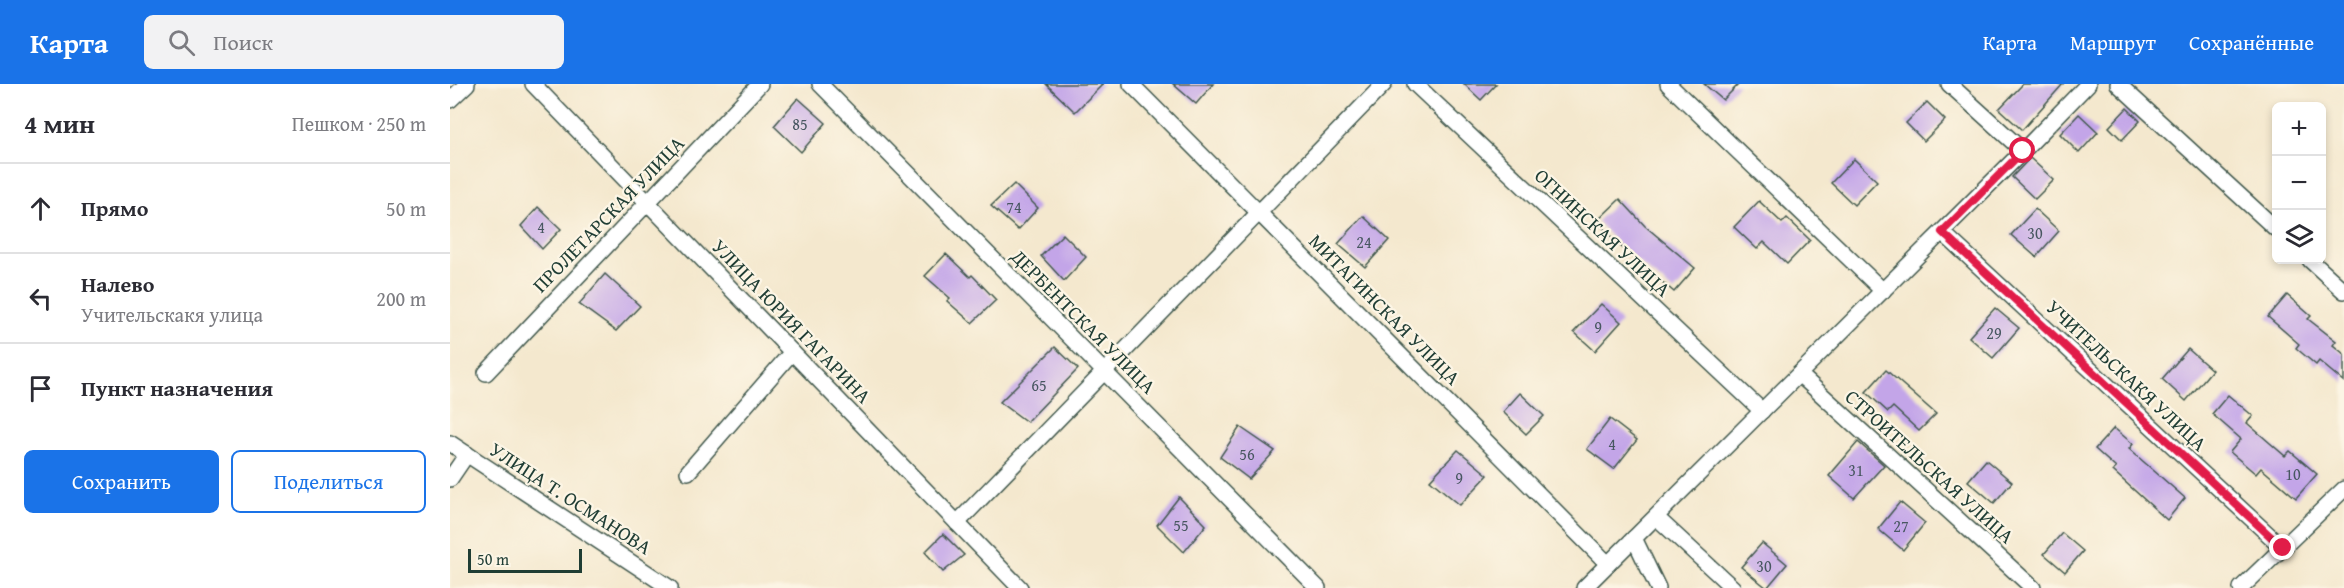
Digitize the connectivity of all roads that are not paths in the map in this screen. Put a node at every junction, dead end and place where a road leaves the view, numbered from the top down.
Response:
1 (467, 84) edge
2 (533, 84) edge
3 (760, 84) edge
4 (820, 84) edge
5 (1131, 84) edge
6 (1384, 84) edge
7 (1415, 84) edge
8 (1668, 84) edge
9 (1949, 84) edge
10 (2088, 84) edge
11 (2118, 84) edge
12 (450, 100) edge
13 (2023, 151) junction
14 (648, 202) junction
15 (1259, 213) junction
16 (2272, 224) edge
17 (1942, 232) junction
18 (2314, 264) edge
19 (1883, 291) junction
20 (2344, 291) edge
21 (792, 352) junction
22 (1104, 372) junction
23 (486, 373) dead end
24 (1799, 374) junction
25 (1762, 411) junction
26 (450, 443) edge
27 (467, 454) junction
28 (688, 472) dead end
29 (450, 479) edge
30 (2344, 489) edge
31 (1656, 517) junction
32 (957, 523) junction
33 (1634, 538) junction
34 (2283, 548) junction
35 (1608, 564) junction
36 (668, 588) edge
37 (1020, 588) edge
38 (1318, 588) edge
39 (1584, 588) edge
40 (1658, 588) edge
41 (1733, 588) edge
42 (2033, 588) edge
43 (2241, 588) edge

1 - 12 street
2 - 14 street, УЛИЦА ЮРИЯ ГАГАРИНА
3 - 14 street, ПРОЛЕТАРСКАЯ УЛИЦА
4 - 22 street, ДЕРБЕНТСКАЯ УЛИЦА
5 - 15 street, МИТАГИНСКАЯ УЛИЦА
6 - 15 street
7 - 25 street, ОГНИНСКАЯ УЛИЦА
8 - 19 street
9 - 13 street
10 - 13 street
11 - 16 street
13 - 17 street
14 - 21 street, УЛИЦА ЮРИЯ ГАГАРИНА
14 - 23 street, ПРОЛЕТАРСКАЯ УЛИЦА
15 - 22 street
15 - 35 street, МИТАГИНСКАЯ УЛИЦА
17 - 19 street
17 - 34 street, УЧИТЕЛЬСКАКЯ УЛИЦА
18 - 20 street
19 - 24 street
21 - 28 street
21 - 32 street, УЛИЦА ЮРИЯ ГАГАРИНА
22 - 32 street
22 - 38 street, ДЕРБЕНТСКАЯ УЛИЦА
24 - 25 street
24 - 42 street, СТРОИТЕЛЬСКАЯ УЛИЦА
25 - 31 street
26 - 27 street, УЛИЦА Т. ОСМАНОВА
27 - 29 street
27 - 36 street, УЛИЦА Т. ОСМАНОВА
30 - 34 street
31 - 33 street
31 - 41 street
32 - 37 street, УЛИЦА ЮРИЯ ГАГАРИНА
33 - 35 street
33 - 40 street
34 - 43 street
35 - 39 street

